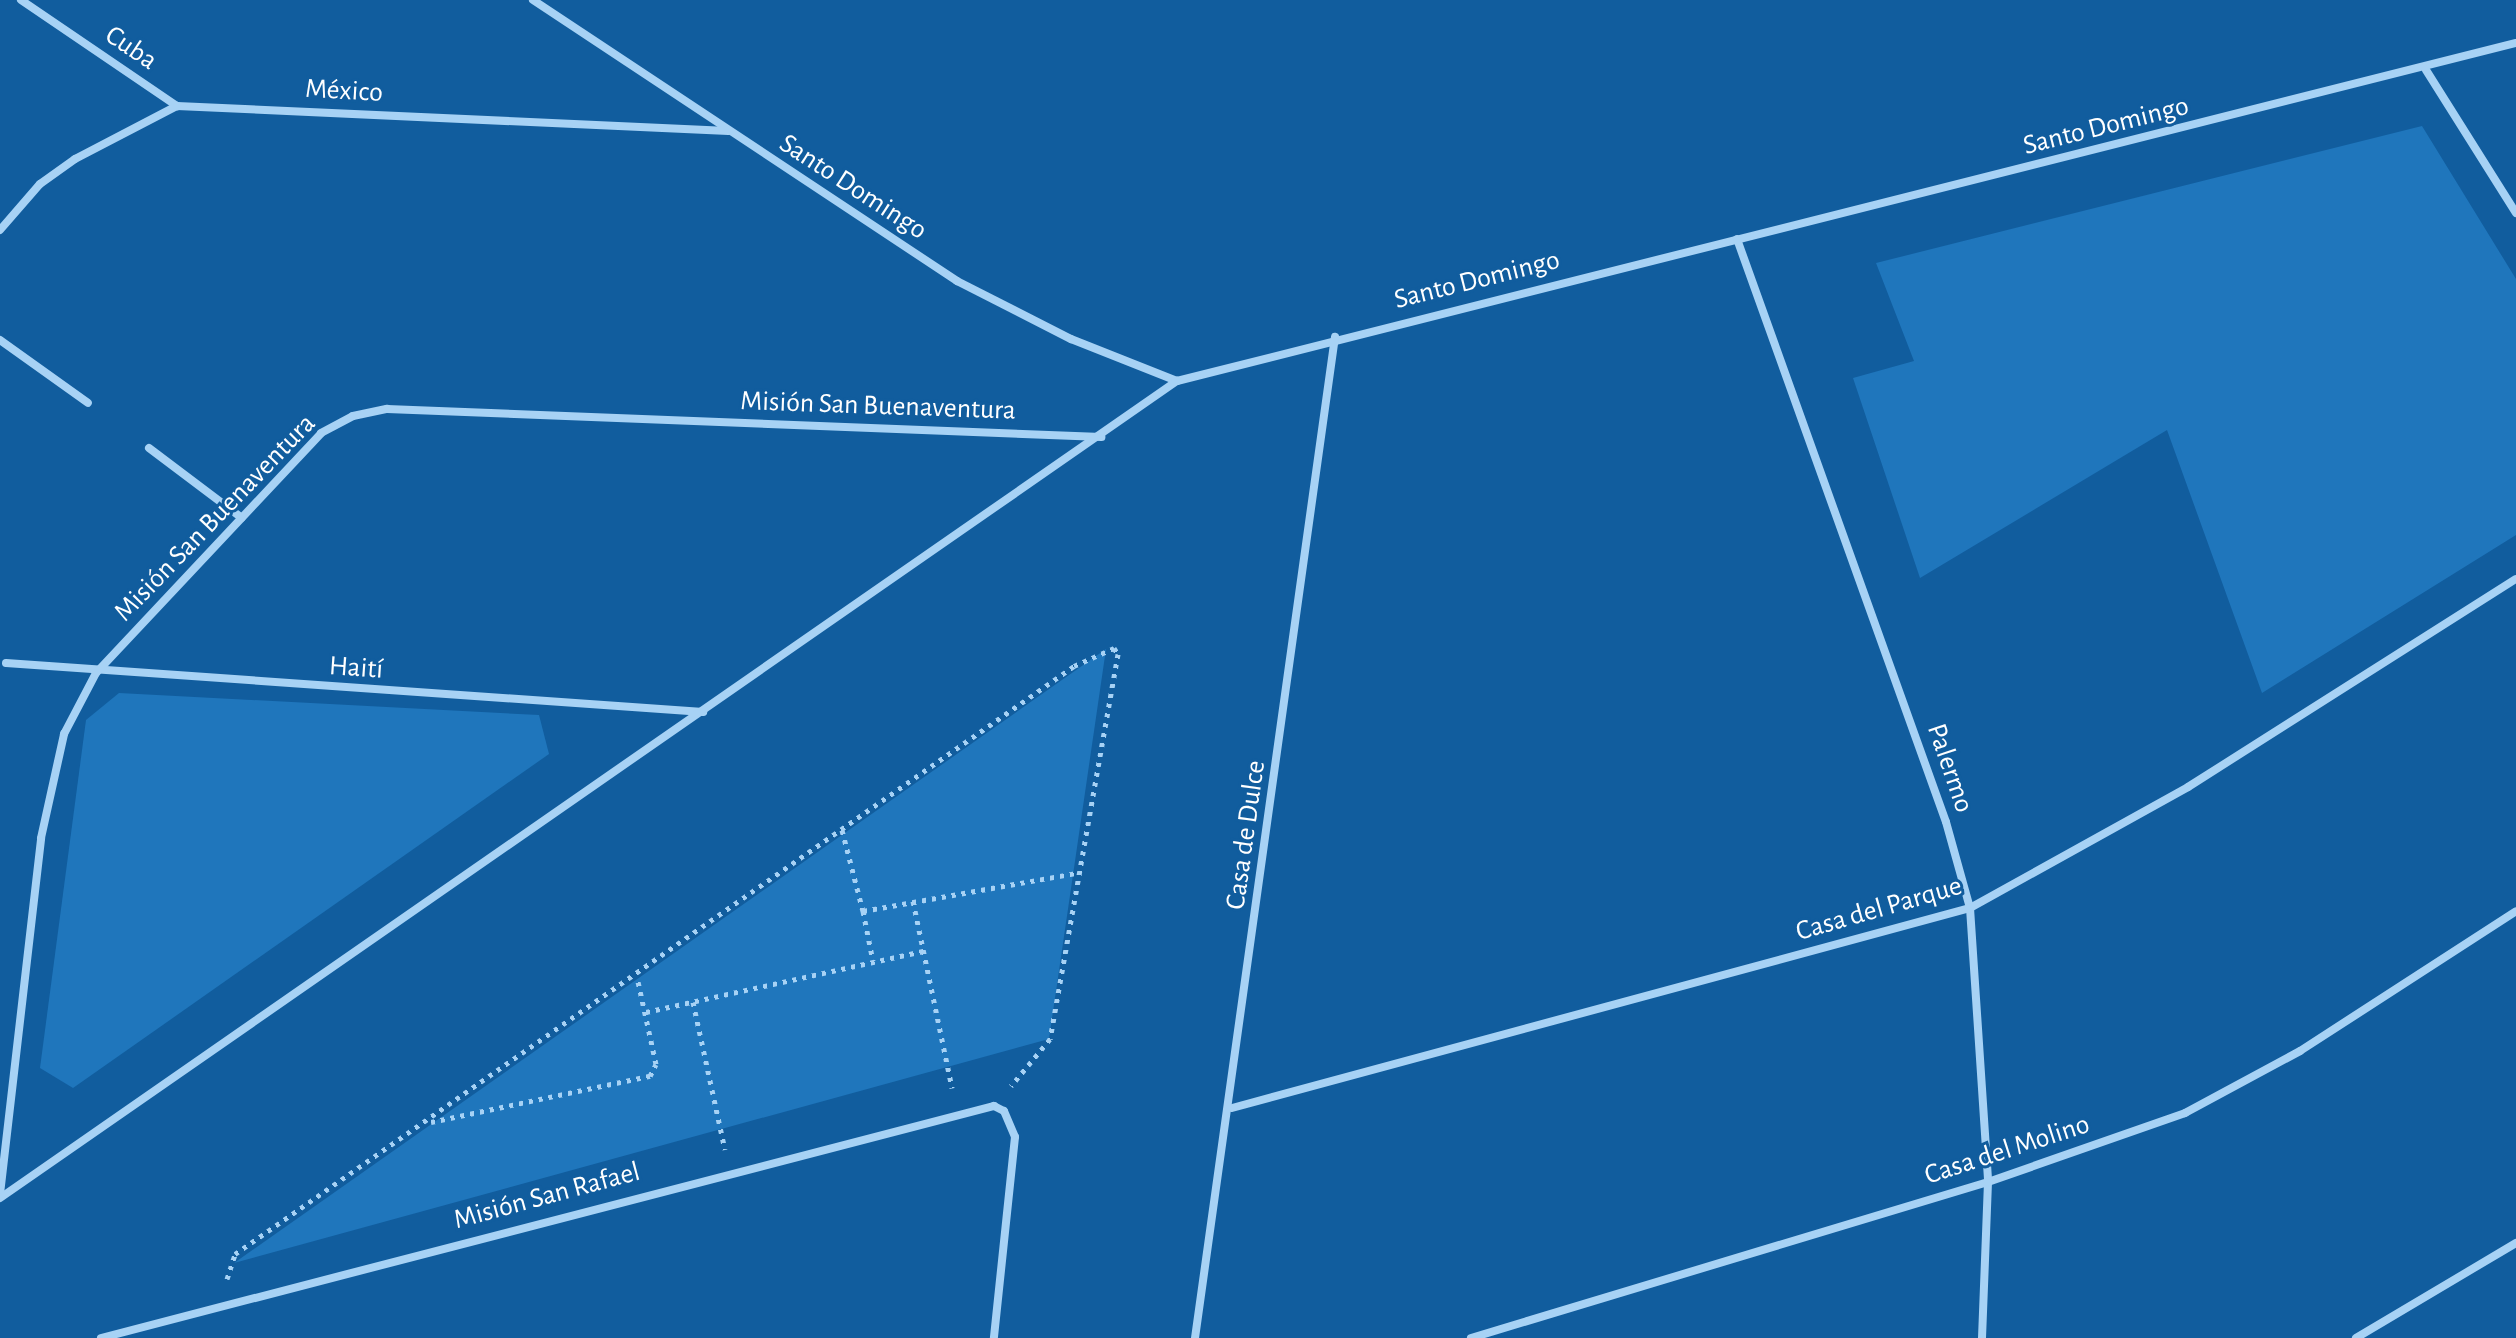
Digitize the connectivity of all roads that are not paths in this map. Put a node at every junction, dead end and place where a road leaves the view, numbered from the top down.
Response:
1 (21, 0) edge
2 (533, 0) edge
3 (2516, 43) edge
4 (2426, 70) junction
5 (177, 106) junction
6 (728, 131) junction
7 (2516, 213) edge
8 (0, 230) edge
9 (1737, 239) junction
10 (1335, 337) junction
11 (0, 340) edge
12 (1177, 381) junction
13 (88, 403) dead end
14 (1101, 437) junction
15 (149, 448) dead end
16 (242, 518) junction
17 (2516, 579) edge
18 (6, 663) dead end
19 (96, 673) junction
20 (703, 712) junction
21 (1970, 908) junction
22 (2516, 911) edge
23 (1232, 1108) junction
24 (1988, 1182) junction
25 (0, 1196) edge
26 (2516, 1243) edge
27 (101, 1338) edge
28 (994, 1338) edge
29 (1195, 1338) edge
30 (1471, 1338) edge
31 (1982, 1338) edge
32 (2356, 1338) edge

1 - 5 street, Cuba
2 - 6 street, Santo Domingo
3 - 4 street, Santo Domingo
4 - 7 street
4 - 9 street, Santo Domingo
5 - 6 street, México
5 - 8 street
6 - 12 street, Santo Domingo
9 - 10 street, Santo Domingo
9 - 21 street, Palermo
10 - 12 street, Santo Domingo
10 - 23 street, Casa de Dulce
11 - 13 street
12 - 14 street
14 - 16 street, Misión San Buenaventura
14 - 20 street
15 - 16 street
16 - 19 street, Misión San Buenaventura
17 - 21 street, Casa del Parque
18 - 19 street, Haití
19 - 20 street, Haití
19 - 25 street, Misión San Buenaventura
20 - 25 street
21 - 23 street, Casa del Parque
21 - 24 street, Palermo
22 - 24 street, Casa del Molino
23 - 29 street, Casa de Dulce
24 - 30 street, Casa del Molino
24 - 31 street, Palermo
26 - 32 street
27 - 28 street, Misión San Rafael

